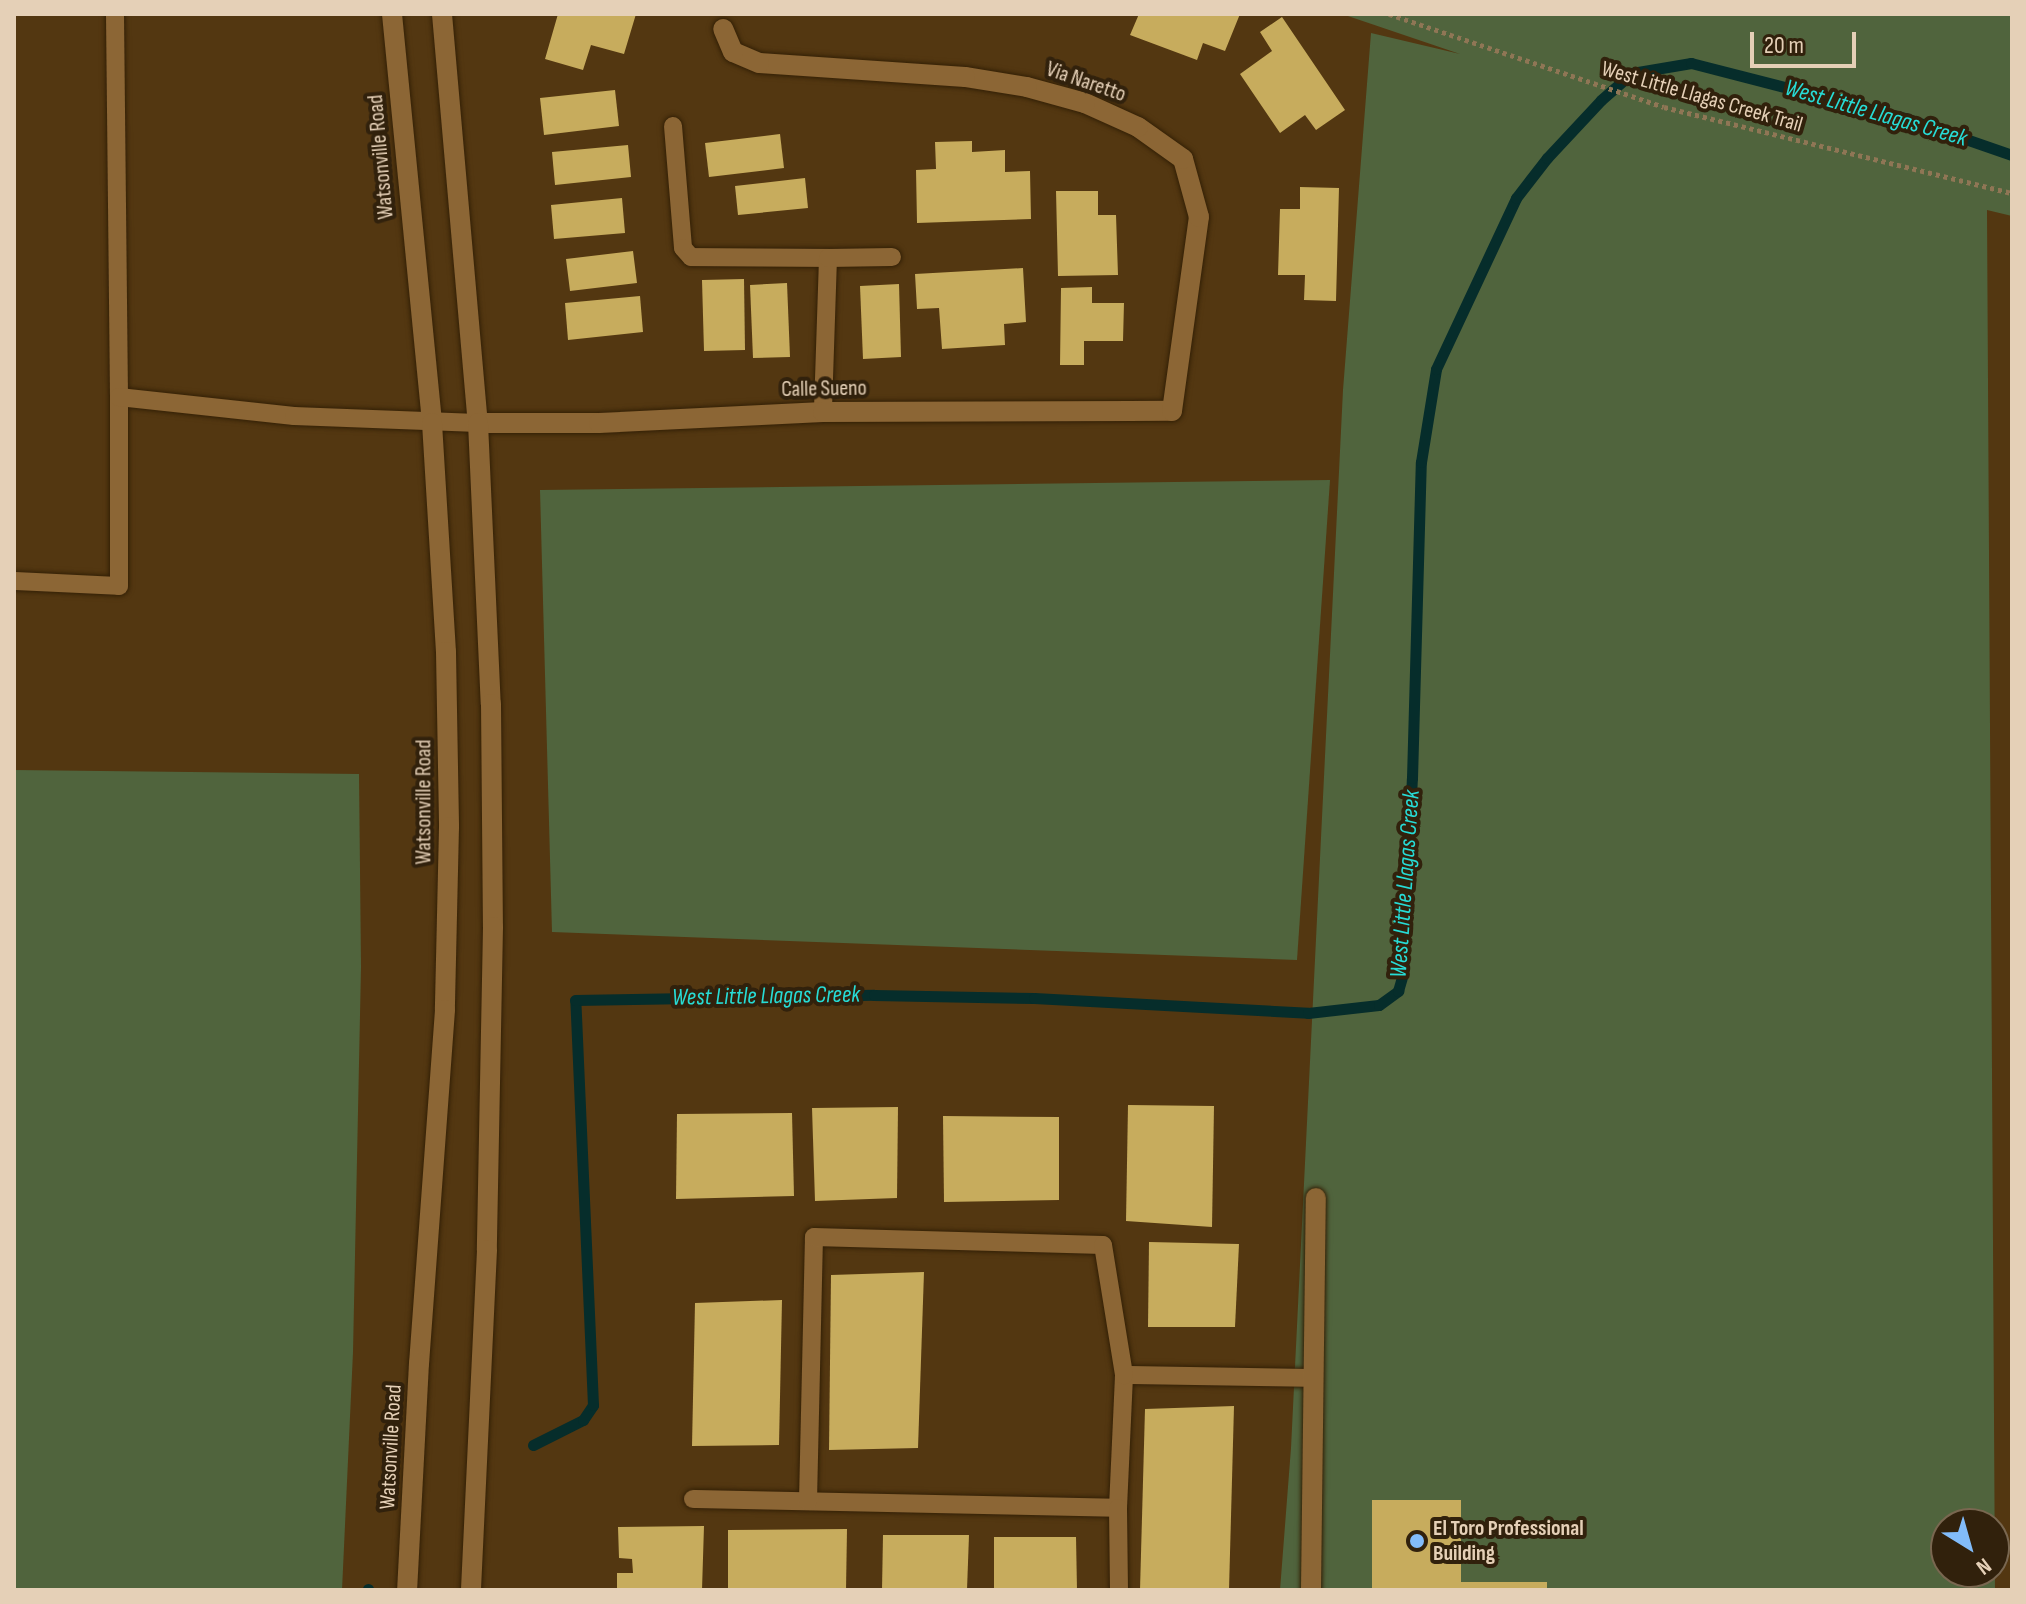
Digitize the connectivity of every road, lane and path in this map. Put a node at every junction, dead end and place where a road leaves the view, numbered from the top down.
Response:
1 (115, 14) edge
2 (392, 14) edge
3 (442, 14) edge
4 (1389, 14) edge
5 (723, 29) dead end
6 (673, 126) dead end
7 (2012, 193) edge
8 (892, 257) dead end
9 (828, 258) junction
10 (119, 397) junction
11 (1172, 411) joint
12 (823, 412) junction
13 (432, 423) junction
14 (478, 423) junction
15 (14, 581) edge
16 (1316, 1198) dead end
17 (1124, 1375) junction
18 (1314, 1378) junction
19 (693, 1499) dead end
20 (808, 1501) junction
21 (1118, 1508) junction
22 (407, 1590) edge
23 (471, 1590) edge
24 (1119, 1590) edge
25 (1311, 1590) edge

1 - 10 lane
2 - 13 main road, Watsonville Road
3 - 14 main road
4 - 7 path, West Little Llagas Creek Trail
5 - 11 main road, Via Naretto
6 - 9 lane
8 - 9 lane
9 - 12 lane
10 - 13 lane
10 - 15 lane
11 - 12 main road, Calle Sueno
12 - 14 main road, Calle Sueno
13 - 14 lane
13 - 22 main road, Watsonville Road
14 - 23 main road
16 - 18 main road
17 - 18 lane
17 - 20 lane
17 - 21 lane
18 - 25 main road
19 - 20 lane
20 - 21 lane
21 - 24 lane

